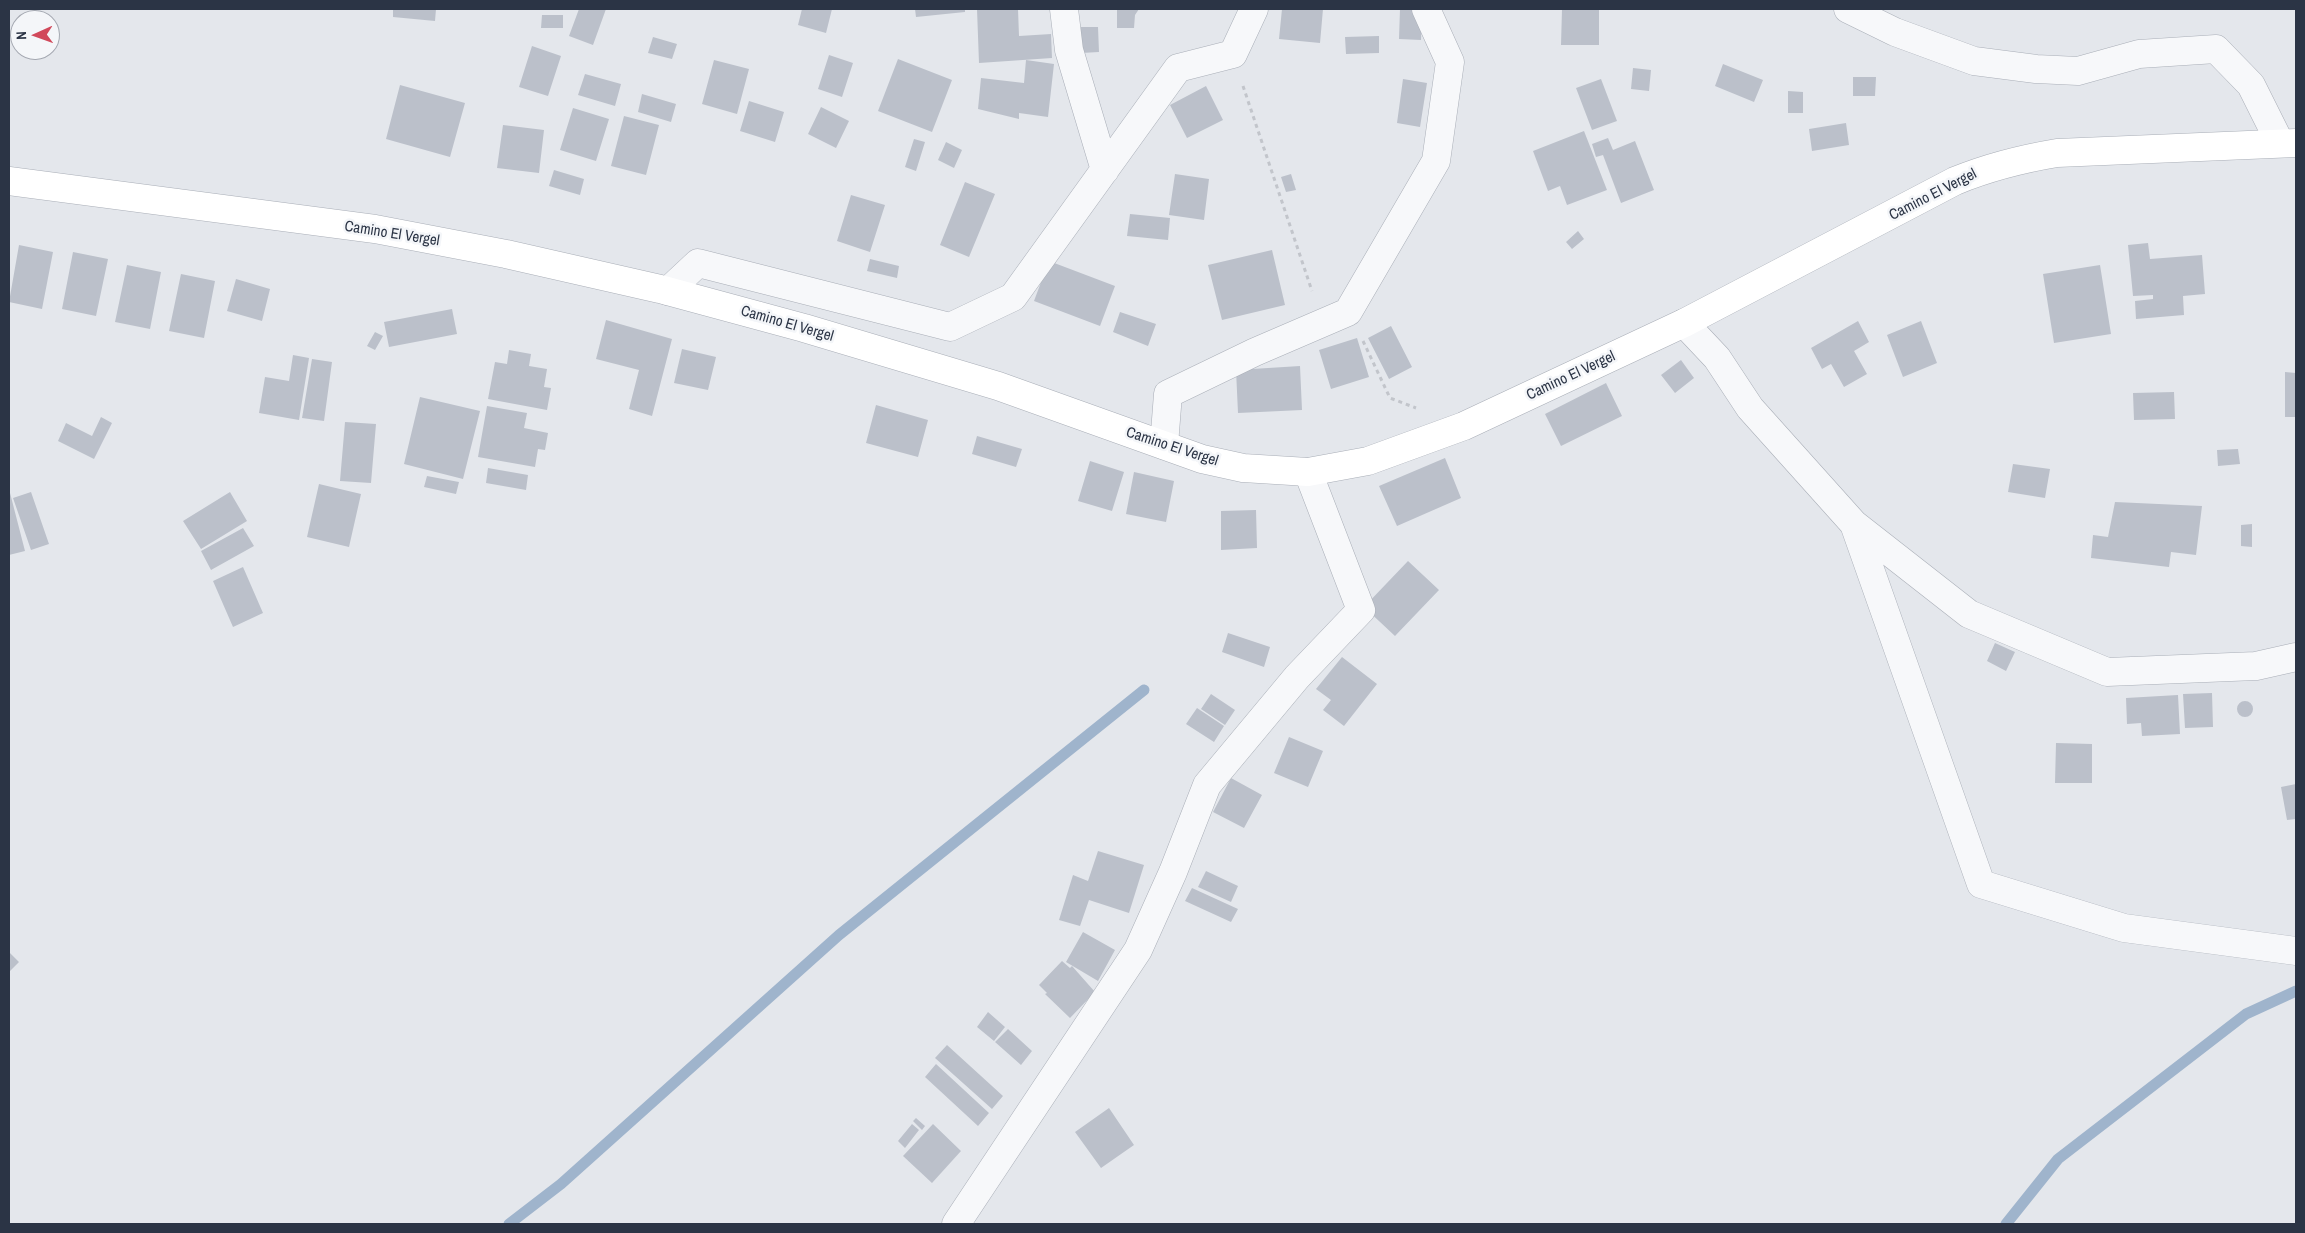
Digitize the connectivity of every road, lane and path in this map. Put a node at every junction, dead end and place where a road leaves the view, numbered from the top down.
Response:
1 (1064, 9) edge
2 (1254, 9) edge
3 (1426, 9) edge
4 (1848, 9) edge
5 (1233, 54) junction
6 (2288, 143) edge
7 (1105, 170) junction
8 (9, 181) edge
9 (668, 292) junction
10 (1348, 312) junction
11 (1684, 323) junction
12 (1418, 408) dead end
13 (1164, 445) junction
14 (1308, 472) junction
15 (1854, 524) junction
16 (2296, 657) edge
17 (2296, 951) edge
18 (956, 1224) edge

1 - 7 street
2 - 5 street
3 - 10 street
4 - 6 street
5 - 7 street
5 - 10 path
6 - 11 street, Camino El Vergel
7 - 9 street
8 - 9 street, Camino El Vergel
9 - 13 street, Camino El Vergel
10 - 12 path
10 - 13 street
11 - 14 street, Camino El Vergel
11 - 15 street
13 - 14 street, Camino El Vergel
14 - 18 street
15 - 16 street
15 - 17 street

